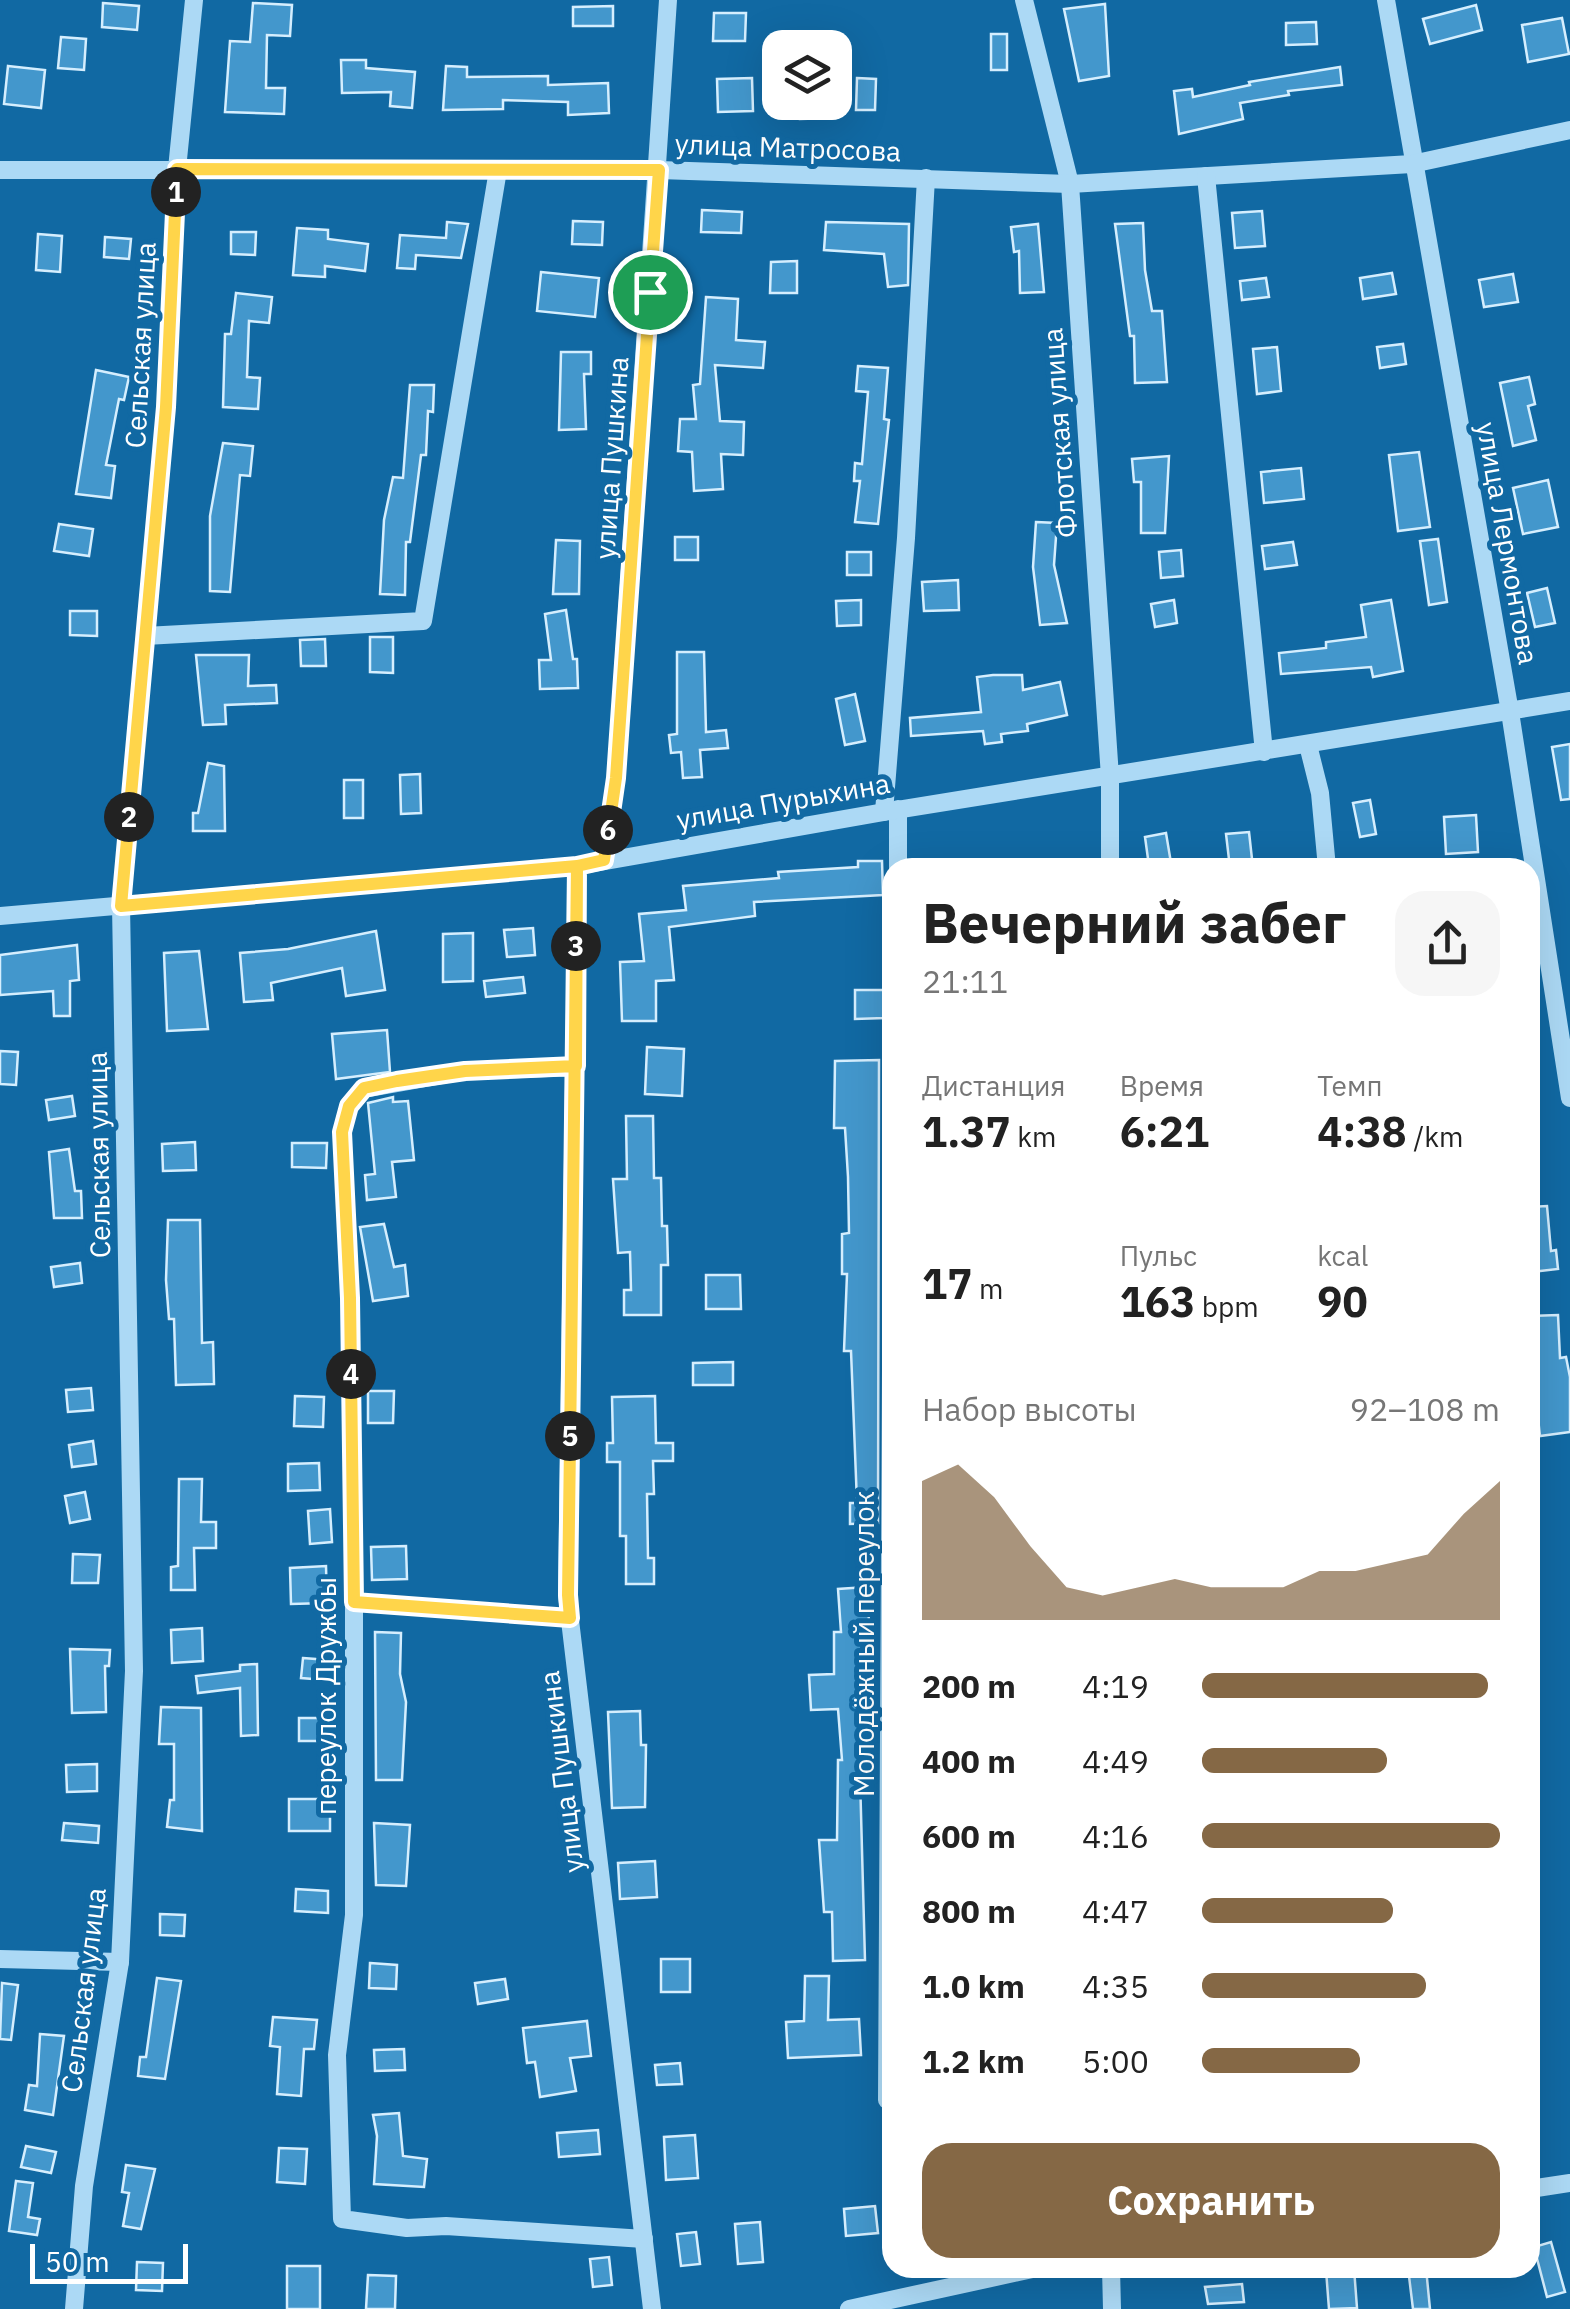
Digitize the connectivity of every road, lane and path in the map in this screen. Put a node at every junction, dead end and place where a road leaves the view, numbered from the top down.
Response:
1 (194, 0) edge
2 (668, 0) edge
3 (1024, 0) edge
4 (1386, 0) edge
5 (1570, 130) edge
6 (1412, 164) junction
7 (177, 169) junction
8 (0, 170) edge
9 (498, 170) junction
10 (659, 170) junction
11 (1206, 176) junction
12 (926, 178) junction
13 (1070, 184) junction
14 (145, 636) junction
15 (1570, 701) edge
16 (1510, 712) junction
17 (1308, 745) junction
18 (1264, 752) junction
19 (1110, 777) junction
20 (891, 810) junction
21 (897, 858) edge
22 (1110, 858) edge
23 (1326, 858) edge
24 (1533, 858) edge
25 (604, 860) junction
26 (577, 866) junction
27 (1540, 905) edge
28 (121, 906) junction
29 (0, 916) edge
30 (576, 1066) junction
31 (1570, 1098) edge
32 (354, 1602) junction
33 (570, 1618) junction
34 (0, 1960) edge
35 (120, 1962) junction
36 (1570, 2182) edge
37 (1540, 2187) edge
38 (644, 2238) junction
39 (990, 2278) edge
40 (1110, 2278) edge
41 (74, 2309) edge
42 (652, 2309) edge
43 (849, 2309) edge
44 (1112, 2309) edge

1 - 7 street, Сельская улица
2 - 10 street, улица Пушкина
3 - 13 street, Флотская улица
4 - 6 street, улица Лермонтова
5 - 6 street, улица Матросова
6 - 11 street, улица Матросова
6 - 16 street, улица Лермонтова
7 - 8 street, улица Матросова
7 - 9 street, улица Матросова
7 - 14 street, Сельская улица
9 - 10 street, улица Матросова
9 - 14 street
10 - 12 street, улица Матросова
10 - 25 street, улица Пушкина
11 - 13 street, улица Матросова
11 - 18 street
12 - 13 street, улица Матросова
12 - 20 street
13 - 19 street, Флотская улица
14 - 28 street, Сельская улица
15 - 16 street, улица Пурыхина
16 - 17 street, улица Пурыхина
16 - 24 street, улица Лермонтова
17 - 18 street, улица Пурыхина
17 - 23 street
18 - 19 street, улица Пурыхина
19 - 20 street, улица Пурыхина
19 - 22 street, Флотская улица
20 - 21 street
20 - 25 street, улица Пурыхина
25 - 26 street, улица Пурыхина
26 - 28 street, улица Пурыхина
26 - 30 street, улица Пушкина
27 - 31 street, улица Лермонтова
28 - 29 street, улица Пурыхина
28 - 35 street, Сельская улица
30 - 32 street, переулок Дружбы
30 - 33 street, улица Пушкина
32 - 33 street
32 - 38 street, переулок Дружбы
33 - 38 street, улица Пушкина
34 - 35 street
35 - 41 street, Сельская улица
36 - 37 street
38 - 42 street, улица Пушкина
39 - 43 street
40 - 44 street

